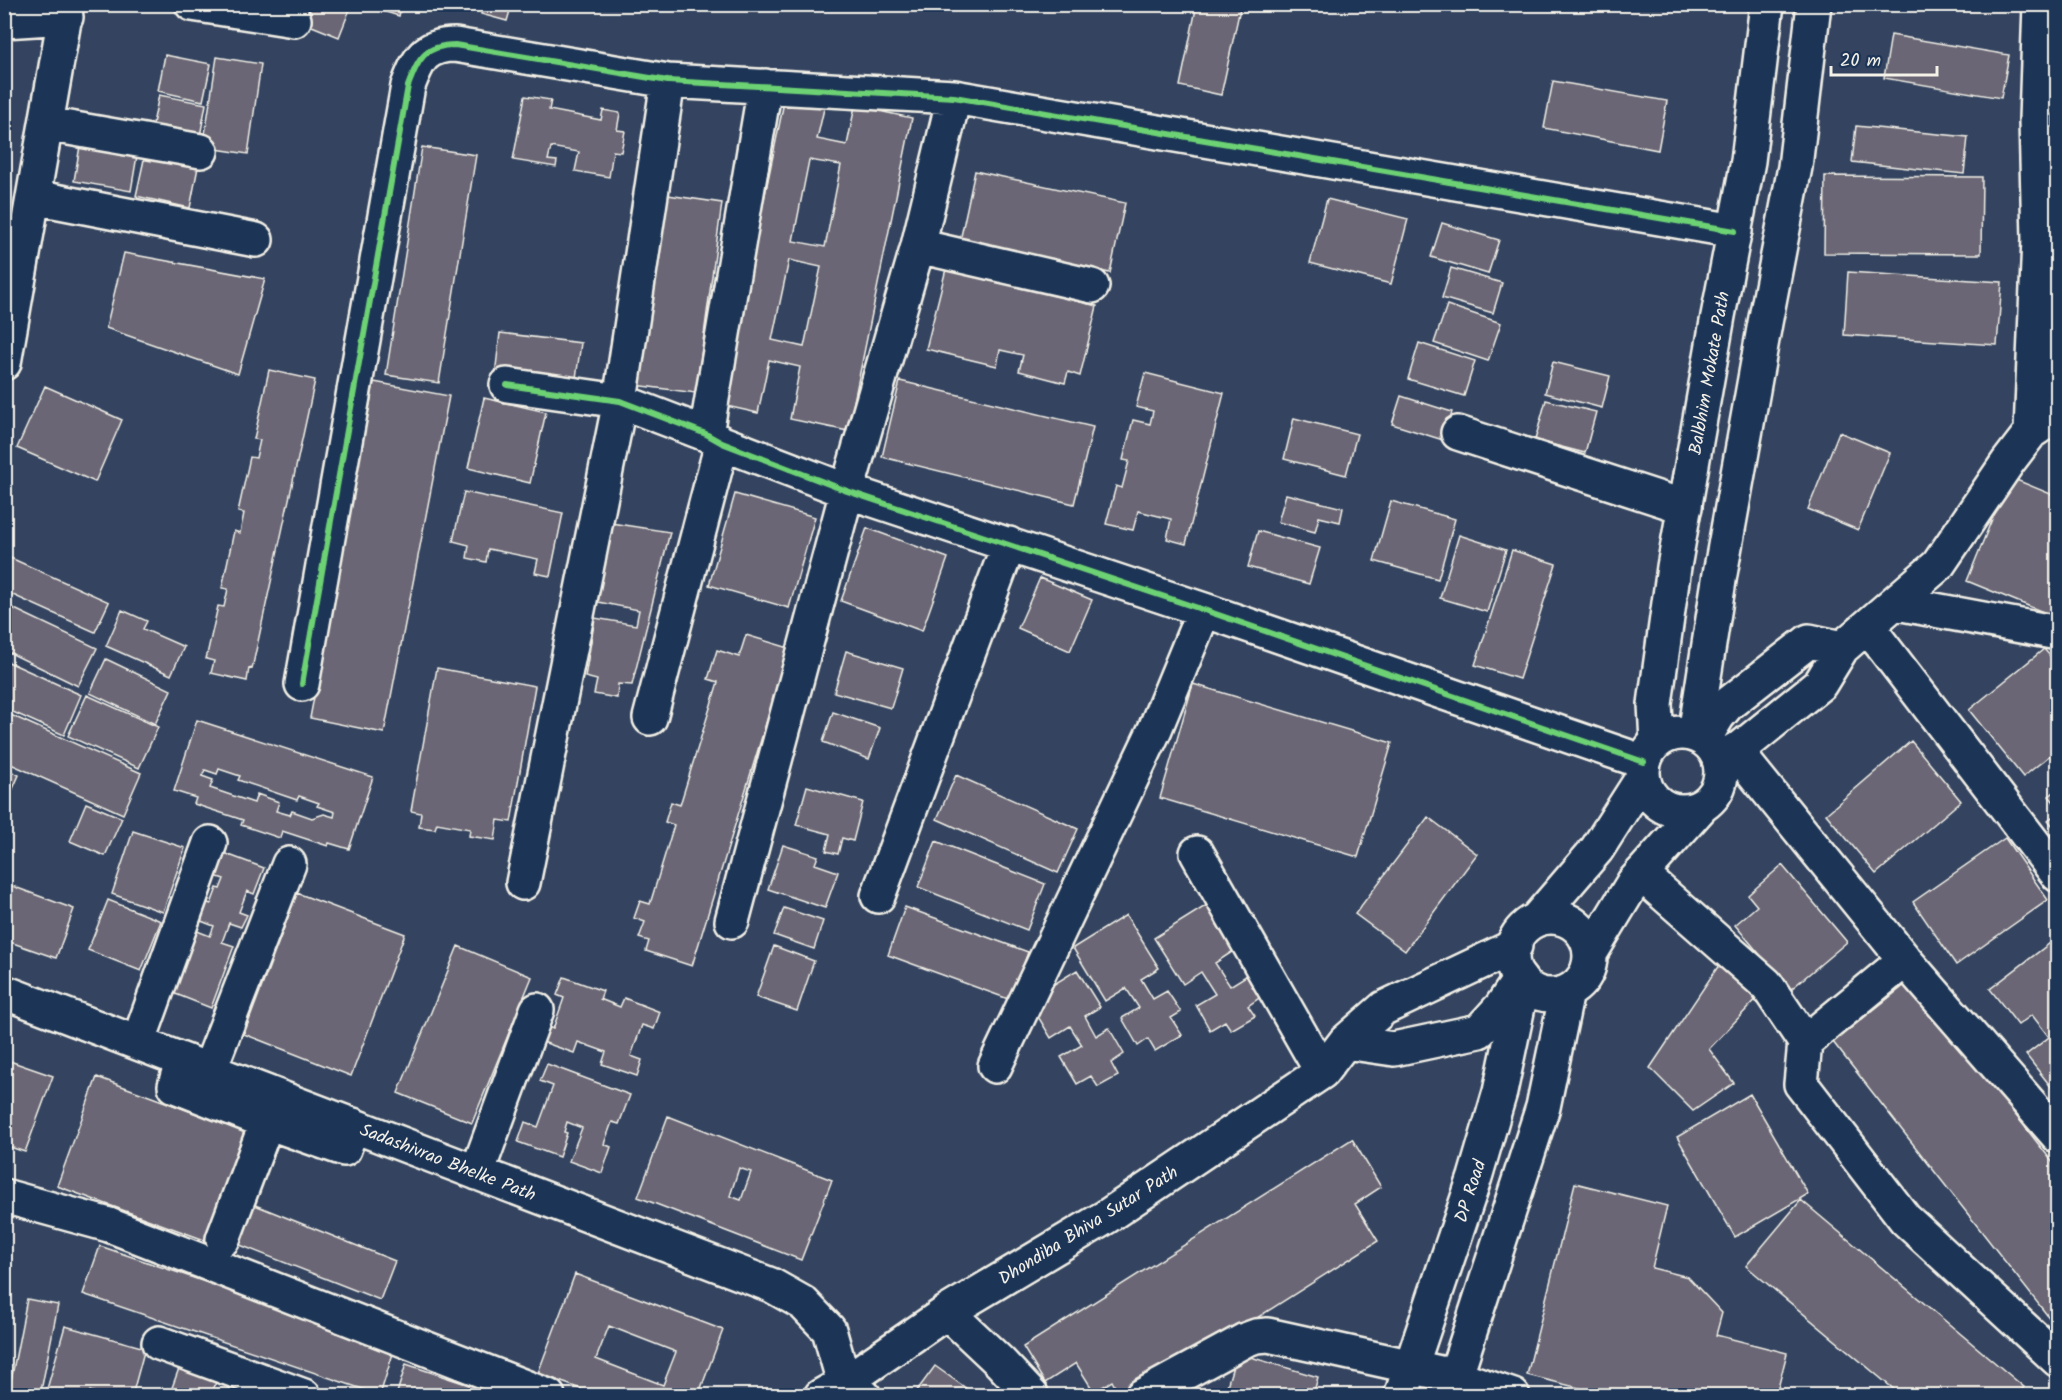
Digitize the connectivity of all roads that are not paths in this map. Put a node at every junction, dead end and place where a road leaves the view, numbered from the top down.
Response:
1 (192, 4) edge
2 (1767, 4) edge
3 (1814, 4) edge
4 (2040, 4) edge
5 (66, 11) edge
6 (294, 20) dead end
7 (4, 21) edge
8 (668, 81) junction
9 (765, 86) junction
10 (954, 97) junction
11 (46, 124) junction
12 (201, 151) dead end
13 (34, 197) junction
14 (1735, 231) junction
15 (256, 240) dead end
16 (918, 246) junction
17 (1092, 286) dead end
18 (5, 358) edge
19 (507, 385) dead end
20 (620, 401) junction
21 (2058, 414) edge
22 (2031, 432) junction
23 (1458, 433) dead end
24 (714, 439) junction
25 (847, 490) junction
26 (1685, 507) junction
27 (1009, 544) junction
28 (1897, 603) junction
29 (1204, 610) junction
30 (1868, 627) junction
31 (2058, 633) edge
32 (302, 684) dead end
33 (650, 718) dead end
34 (1713, 747) junction
35 (1648, 761) junction
36 (1700, 807) junction
37 (210, 843) dead end
38 (1197, 854) dead end
39 (289, 864) dead end
40 (1641, 874) junction
41 (2058, 875) edge
42 (523, 883) dead end
43 (878, 896) dead end
44 (1536, 920) junction
45 (732, 921) dead end
46 (1515, 946) junction
47 (1590, 954) junction
48 (1905, 960) junction
49 (1522, 981) junction
50 (4, 992) edge
51 (1567, 992) junction
52 (537, 1010) dead end
53 (1345, 1042) junction
54 (1805, 1042) junction
55 (138, 1043) junction
56 (196, 1065) junction
57 (995, 1066) dead end
58 (1322, 1072) junction
59 (267, 1122) junction
60 (353, 1125) junction
61 (2058, 1136) edge
62 (477, 1173) junction
63 (4, 1196) edge
64 (223, 1239) dead end
65 (947, 1312) junction
66 (159, 1343) dead end
67 (2058, 1360) edge
68 (1405, 1381) edge
69 (1451, 1386) edge
70 (843, 1391) edge
71 (304, 1395) edge
72 (548, 1395) edge
73 (1032, 1395) edge
74 (1142, 1395) edge
75 (1513, 1395) edge

1 - 6 street
2 - 14 street, Balbhim Mokate Path
3 - 34 street
4 - 22 street
5 - 7 street
5 - 11 street
8 - 9 street
8 - 20 street
8 - 32 street
9 - 10 street
9 - 24 street
10 - 14 street
10 - 16 street
11 - 12 street
11 - 13 street
13 - 15 street
13 - 18 street
14 - 26 street, Balbhim Mokate Path
16 - 17 street
16 - 25 street
19 - 20 street
20 - 24 street
20 - 42 street
21 - 22 street
22 - 28 street
23 - 26 street
24 - 25 street
24 - 33 street
25 - 27 street
25 - 45 street
26 - 35 street, Balbhim Mokate Path
27 - 29 street
27 - 43 street
28 - 30 street
28 - 31 street
29 - 35 street
29 - 57 street
30 - 34 street
30 - 41 street
34 - 35 street
34 - 36 street
34 - 48 street
35 - 36 street
35 - 44 street
36 - 40 street
37 - 55 street
38 - 58 street
39 - 56 street
40 - 47 street
40 - 54 street
44 - 46 street
44 - 47 street
46 - 49 street
46 - 53 street, Dhondiba Bhiva Sutar Path
47 - 51 street
48 - 54 street
48 - 61 street
49 - 51 street
49 - 53 street
49 - 68 street, DP Road
50 - 55 street, Sadashivrao Bhelke Path
51 - 69 street
52 - 62 street
53 - 58 street, Dhondiba Bhiva Sutar Path
54 - 67 street
55 - 56 street, Sadashivrao Bhelke Path
56 - 59 street
56 - 60 street, Sadashivrao Bhelke Path
58 - 65 street, Dhondiba Bhiva Sutar Path
59 - 60 street
59 - 64 street
60 - 62 street, Sadashivrao Bhelke Path
62 - 70 street, Sadashivrao Bhelke Path
63 - 72 street
65 - 70 street, Dhondiba Bhiva Sutar Path
65 - 73 street
66 - 71 street
68 - 69 street
68 - 74 street
69 - 75 street

